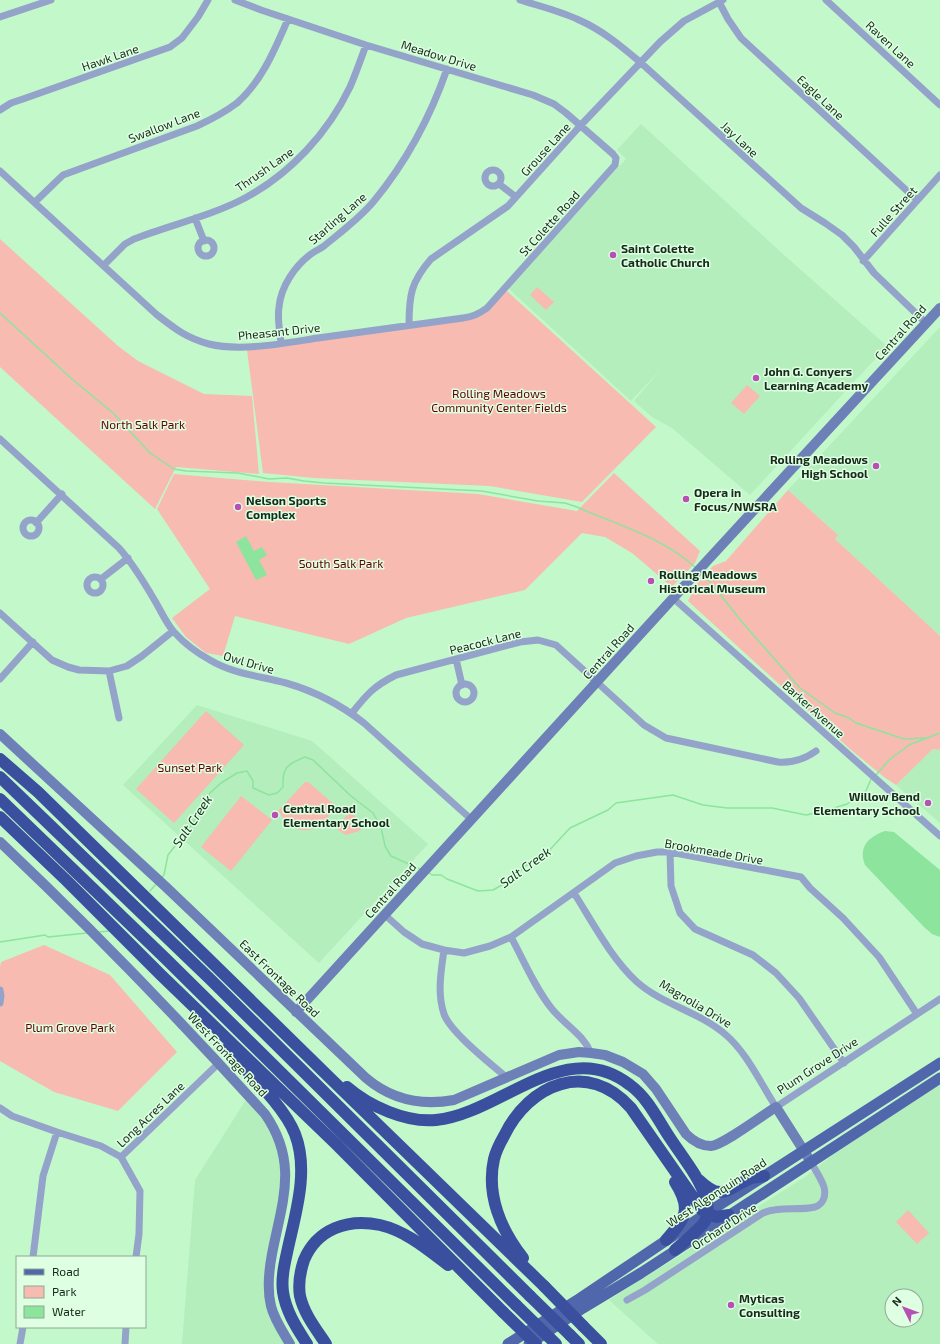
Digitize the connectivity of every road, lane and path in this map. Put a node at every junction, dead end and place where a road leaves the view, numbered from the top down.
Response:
1 (51, 0) edge
2 (208, 0) edge
3 (235, 0) edge
4 (520, 0) edge
5 (826, 0) edge
6 (721, 1) edge
7 (0, 17) edge
8 (288, 19) junction
9 (366, 45) junction
10 (640, 62) junction
11 (447, 69) junction
12 (940, 105) edge
13 (0, 110) edge
14 (580, 126) junction
15 (617, 162) joint
16 (0, 171) edge
17 (940, 175) edge
18 (498, 184) dead end
19 (516, 197) junction
20 (917, 200) junction
21 (36, 202) junction
22 (196, 218) junction
23 (204, 241) dead end
24 (863, 261) junction
25 (104, 265) junction
26 (496, 297) joint
27 (940, 308) edge
28 (926, 323) junction
29 (409, 325) junction
30 (281, 343) junction
31 (0, 439) edge
32 (62, 494) junction
33 (36, 523) dead end
34 (128, 558) junction
35 (101, 579) dead end
36 (673, 598) junction
37 (0, 613) edge
38 (173, 631) junction
39 (32, 642) junction
40 (456, 659) junction
41 (109, 671) junction
42 (0, 679) edge
43 (597, 682) junction
44 (462, 685) dead end
45 (352, 714) junction
46 (119, 718) dead end
47 (0, 734) edge
48 (816, 751) dead end
49 (0, 759) edge
50 (0, 777) edge
51 (0, 799) edge
52 (0, 817) edge
53 (472, 820) junction
54 (940, 836) edge
55 (0, 842) edge
56 (670, 852) junction
57 (574, 893) junction
58 (385, 915) junction
59 (511, 937) junction
60 (444, 950) junction
61 (161, 975) junction
62 (0, 990) edge
63 (940, 999) edge
64 (0, 1003) edge
65 (296, 1012) junction
66 (917, 1014) junction
67 (285, 1034) junction
68 (591, 1053) junction
69 (219, 1063) junction
70 (940, 1063) edge
71 (844, 1064) junction
72 (506, 1077) junction
73 (940, 1078) edge
74 (776, 1107) junction
75 (0, 1108) edge
76 (56, 1132) junction
77 (648, 1134) junction
78 (704, 1145) joint
79 (804, 1150) junction
80 (121, 1157) junction
81 (811, 1162) junction
82 (695, 1176) junction
83 (764, 1176) junction
84 (707, 1213) junction
85 (729, 1215) junction
86 (666, 1240) junction
87 (675, 1250) junction
88 (33, 1256) edge
89 (136, 1256) edge
90 (544, 1286) junction
91 (482, 1290) junction
92 (627, 1300) dead end
93 (24, 1328) edge
94 (126, 1328) edge
95 (20, 1344) edge
96 (125, 1344) edge
97 (290, 1344) edge
98 (307, 1344) edge
99 (326, 1344) edge
100 (508, 1344) edge
101 (529, 1344) edge
102 (536, 1344) edge
103 (556, 1344) edge
104 (579, 1344) edge
105 (601, 1344) edge

1 - 7 street
2 - 13 street, Hawk Lane
3 - 8 street, Meadow Drive
4 - 10 street, Jay Lane
5 - 12 street, Raven Lane
6 - 10 street, Grouse Lane
6 - 20 street, Eagle Lane
8 - 9 street, Meadow Drive
8 - 21 street, Swallow Lane
9 - 11 street, Meadow Drive
9 - 22 street, Thrush Lane
10 - 14 street, Grouse Lane
10 - 24 street, Jay Lane
11 - 14 street, Meadow Drive
11 - 30 street, Starling Lane
14 - 15 street, Meadow Drive
14 - 19 street, Grouse Lane
15 - 26 street, St Colette Road
16 - 21 street, Pheasant Drive
17 - 20 street, Fulle Street
18 - 19 street
19 - 29 street, Grouse Lane
20 - 24 street, Fulle Street
21 - 25 street, Pheasant Drive
22 - 23 street
22 - 25 street, Thrush Lane
24 - 28 street, Jay Lane
25 - 30 street, Pheasant Drive
26 - 29 street, Pheasant Drive
27 - 28 street, Central Road
28 - 36 street, Central Road
29 - 30 street, Pheasant Drive
31 - 32 street, Owl Drive
32 - 33 street
32 - 34 street, Owl Drive
34 - 35 street
34 - 38 street, Owl Drive
36 - 43 street, Central Road
36 - 54 street, Barker Avenue
37 - 39 street
38 - 41 street
38 - 45 street, Owl Drive
39 - 41 street
39 - 42 street
40 - 43 street, Peacock Lane
40 - 44 street
40 - 45 street, Peacock Lane
41 - 46 street
43 - 48 street, Peacock Lane
43 - 53 street, Central Road
45 - 53 street, Owl Drive
47 - 65 street, East Frontage Road
49 - 67 highway
50 - 104 highway, bridge
51 - 103 highway, bridge
52 - 61 highway
53 - 58 street, Central Road
55 - 69 street, West Frontage Road
56 - 57 street, Brookmeade Drive
56 - 66 street, Brookmeade Drive
56 - 71 street
57 - 59 street, Brookmeade Drive
57 - 74 street, Magnolia Drive
58 - 60 street, Brookmeade Drive
58 - 65 street, Central Road
59 - 60 street, Brookmeade Drive
59 - 68 street
60 - 72 street
61 - 91 highway
61 - 98 highway
62 - 64 street
63 - 66 street, Plum Grove Drive
65 - 72 street, East Frontage Road
66 - 71 street, Plum Grove Drive
67 - 82 highway
67 - 90 highway
68 - 72 street, East Frontage Road
68 - 78 street, East Frontage Road
69 - 80 street, Long Acres Lane
69 - 97 street, West Frontage Road
70 - 79 main road, West Algonquin Road
71 - 74 street, Plum Grove Drive
73 - 81 main road
74 - 78 street, Plum Grove Drive
74 - 79 street, Magnolia Drive
75 - 76 street, Long Acres Lane
76 - 80 street, Long Acres Lane
76 - 88 street
77 - 84 highway
77 - 86 highway
77 - 90 highway
79 - 81 street, Magnolia Drive
79 - 83 main road, West Algonquin Road
80 - 89 street
81 - 85 main road
81 - 92 street, Orchard Drive
82 - 83 highway
82 - 84 highway
83 - 84 main road, West Algonquin Road
84 - 85 highway
84 - 86 main road, West Algonquin Road
84 - 87 highway
85 - 87 main road
86 - 100 main road, West Algonquin Road
87 - 101 main road
90 - 105 highway, bridge
91 - 99 highway
91 - 102 highway, bridge
93 - 95 street
94 - 96 street

